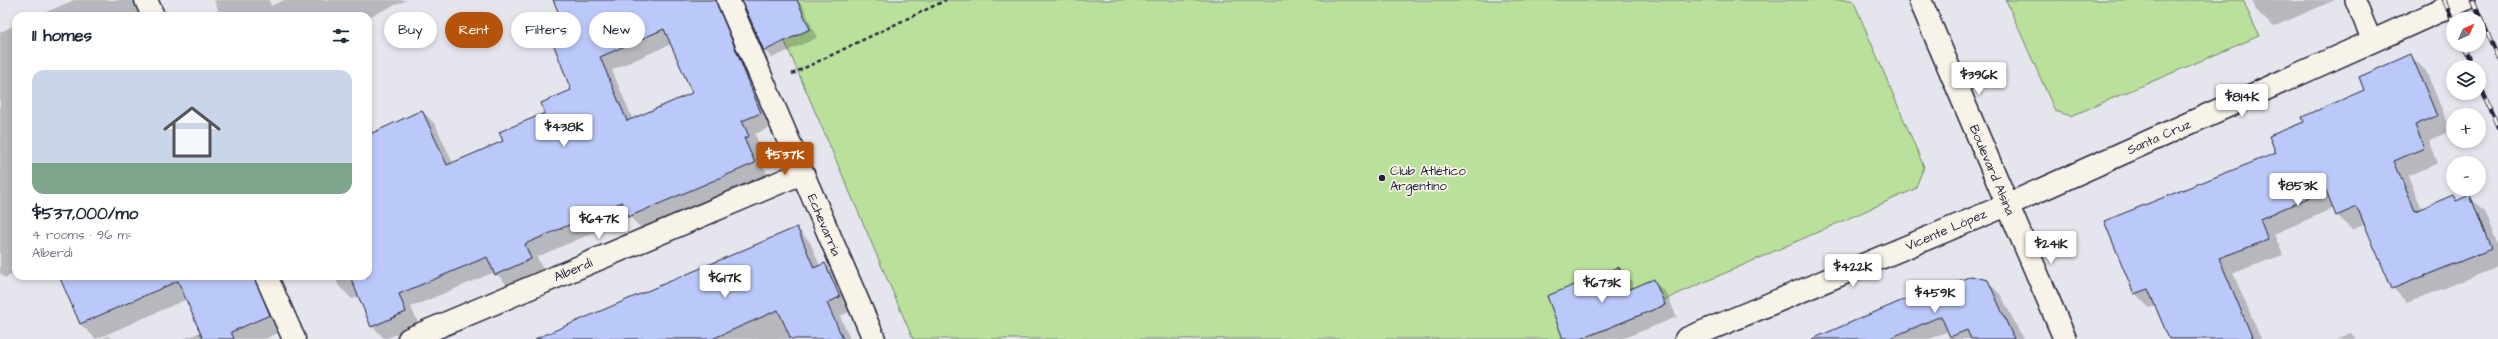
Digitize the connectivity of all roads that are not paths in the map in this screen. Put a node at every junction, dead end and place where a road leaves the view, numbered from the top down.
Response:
1 (146, 0) edge
2 (728, 0) edge
3 (1920, 0) edge
4 (2355, 0) edge
5 (2464, 0) edge
6 (151, 12) edge
7 (2372, 41) junction
8 (802, 172) junction
9 (2007, 205) junction
10 (268, 280) edge
11 (294, 339) edge
12 (409, 339) edge
13 (874, 339) edge
14 (1686, 339) edge
15 (2065, 339) edge

1 - 6 street
2 - 8 street, Echevarría
3 - 9 street, Boulevard Alsina
4 - 7 lane
5 - 7 street, Santa Cruz
7 - 9 street, Santa Cruz
8 - 12 street, Alberdi
8 - 13 street, Echevarría
9 - 14 street, Vicente López
9 - 15 street, Boulevard Alsina
10 - 11 street

